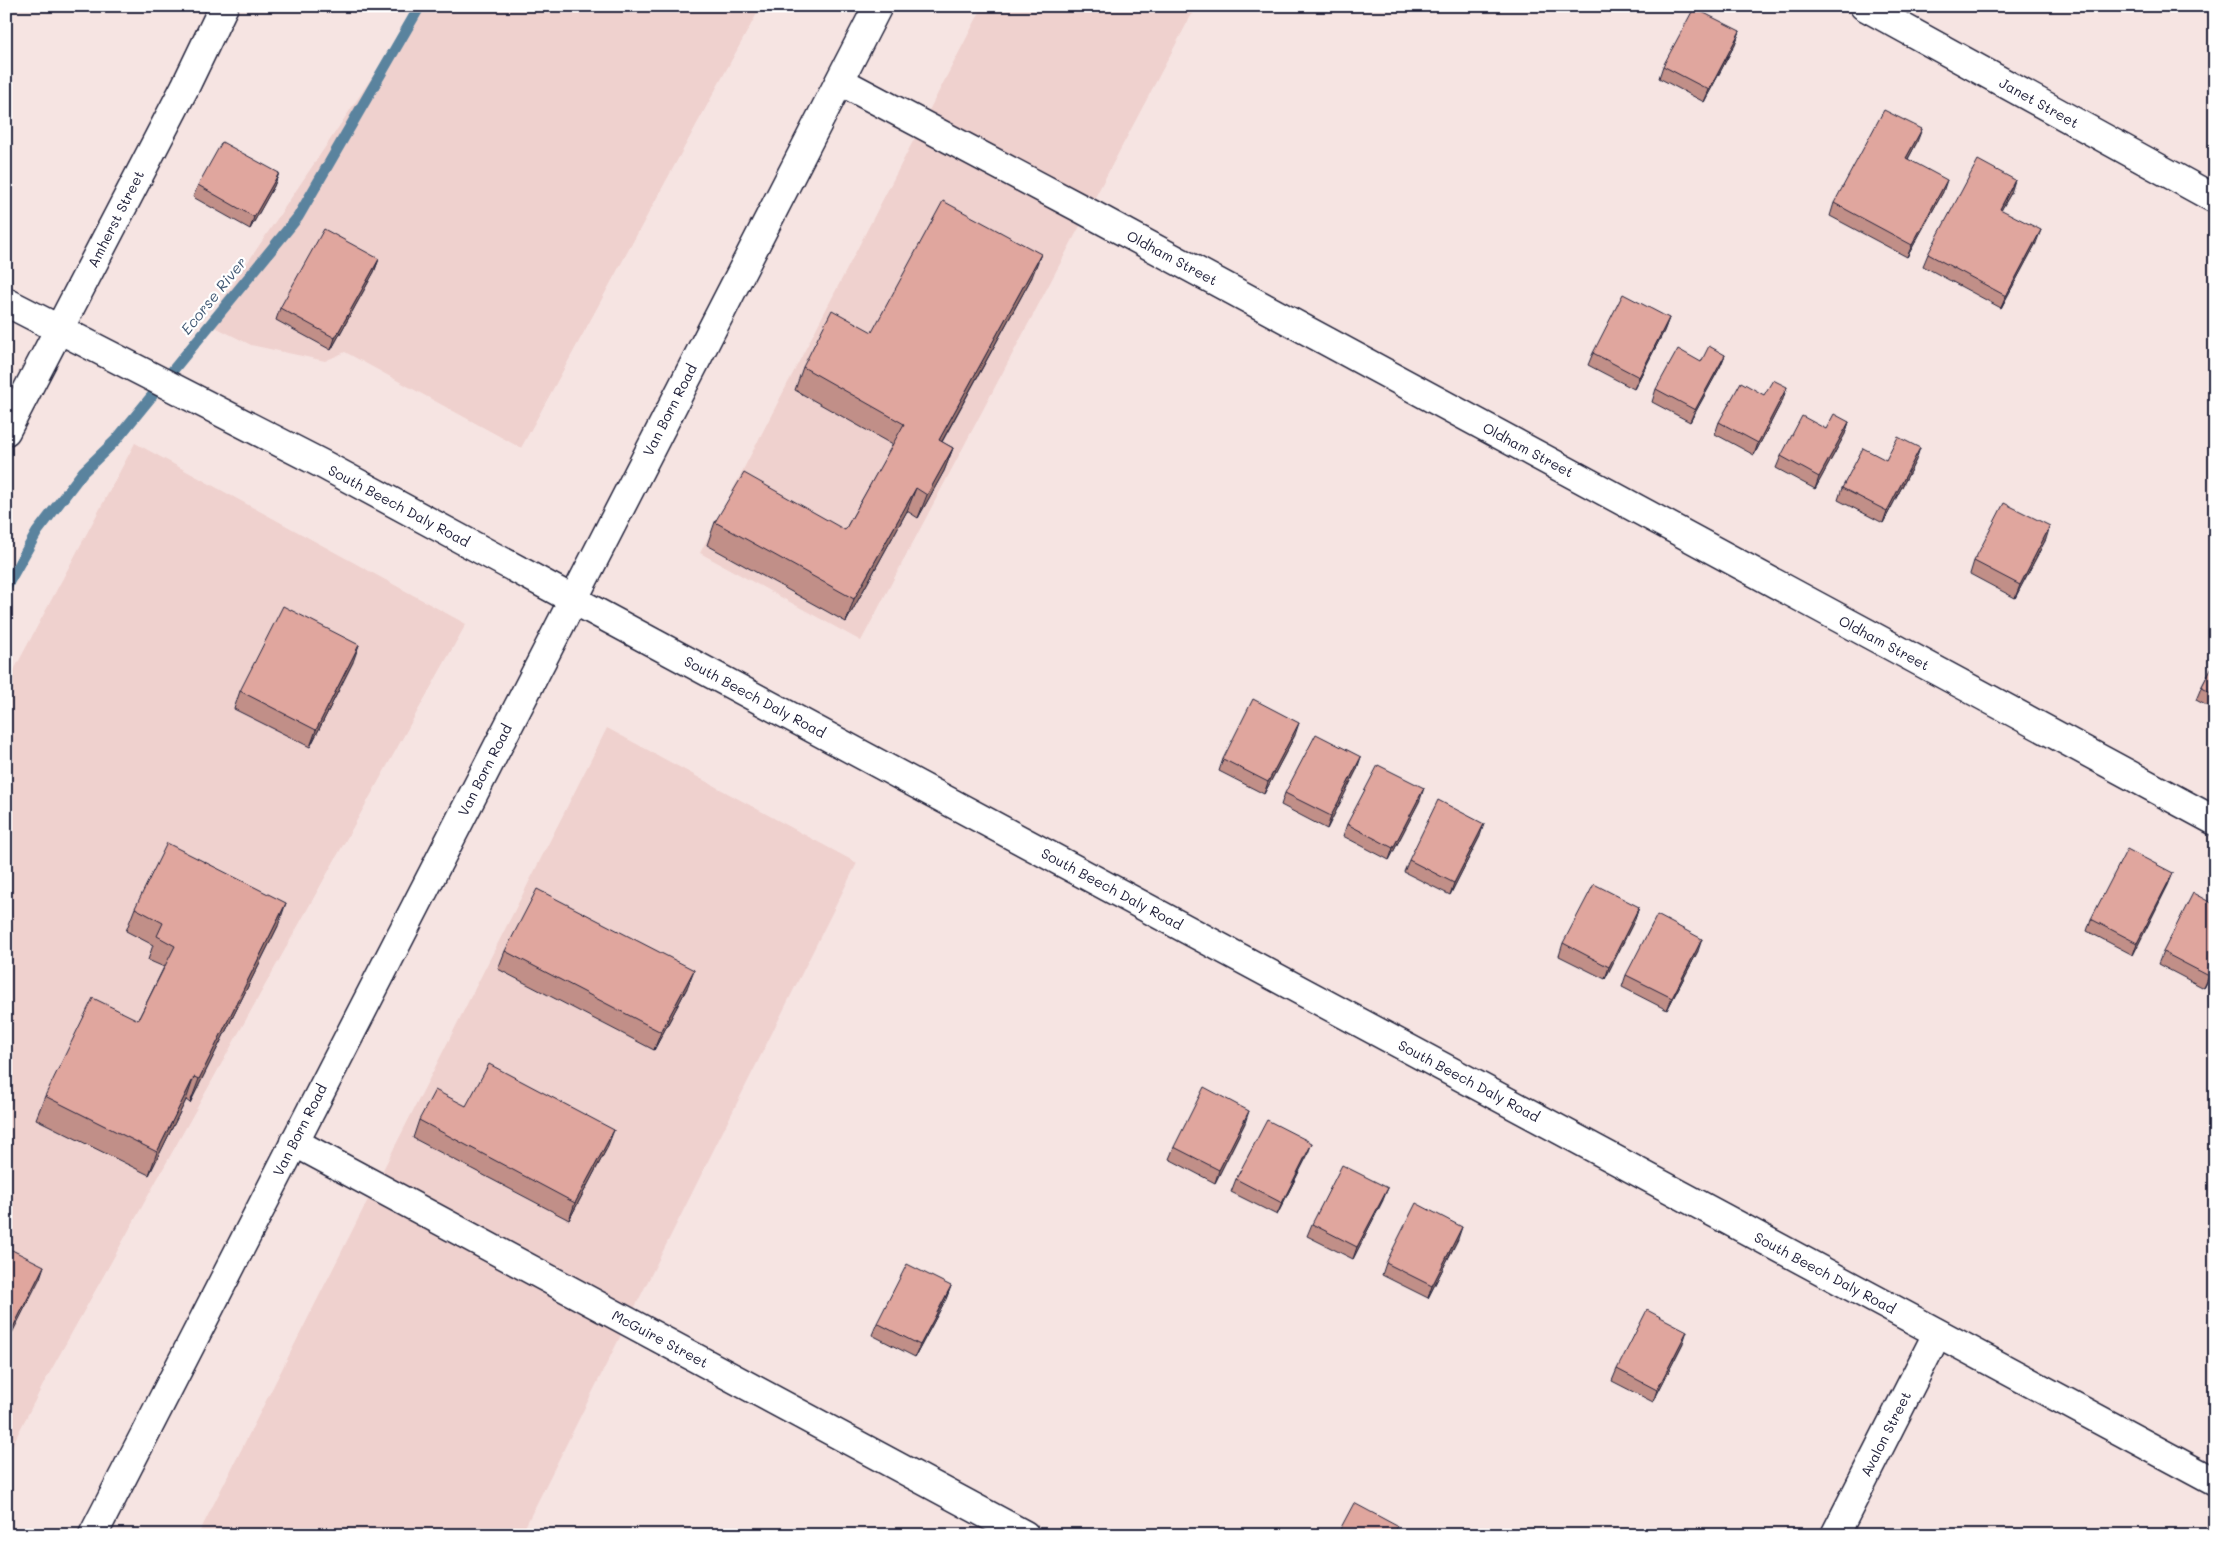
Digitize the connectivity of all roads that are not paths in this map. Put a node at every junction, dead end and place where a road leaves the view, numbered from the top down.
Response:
1 (224, 6) edge
2 (878, 6) edge
3 (1864, 6) edge
4 (840, 81) junction
5 (2215, 200) edge
6 (6, 302) edge
7 (59, 330) junction
8 (6, 432) edge
9 (572, 599) junction
10 (2215, 821) edge
11 (294, 1142) junction
12 (1937, 1334) junction
13 (2215, 1482) edge
14 (93, 1535) edge
15 (1025, 1535) edge
16 (1835, 1535) edge

1 - 7 street, Amherst Street
2 - 4 street, Van Born Road
3 - 5 street, Janet Street
4 - 9 street, Van Born Road
4 - 10 street, Oldham Street
6 - 7 street, South Beech Daly Road
7 - 8 street, Amherst Street
7 - 9 street, South Beech Daly Road
9 - 11 street, Van Born Road
9 - 12 street, South Beech Daly Road
11 - 14 street, Van Born Road
11 - 15 street, McGuire Street
12 - 13 street, South Beech Daly Road
12 - 16 street, Avalon Street

